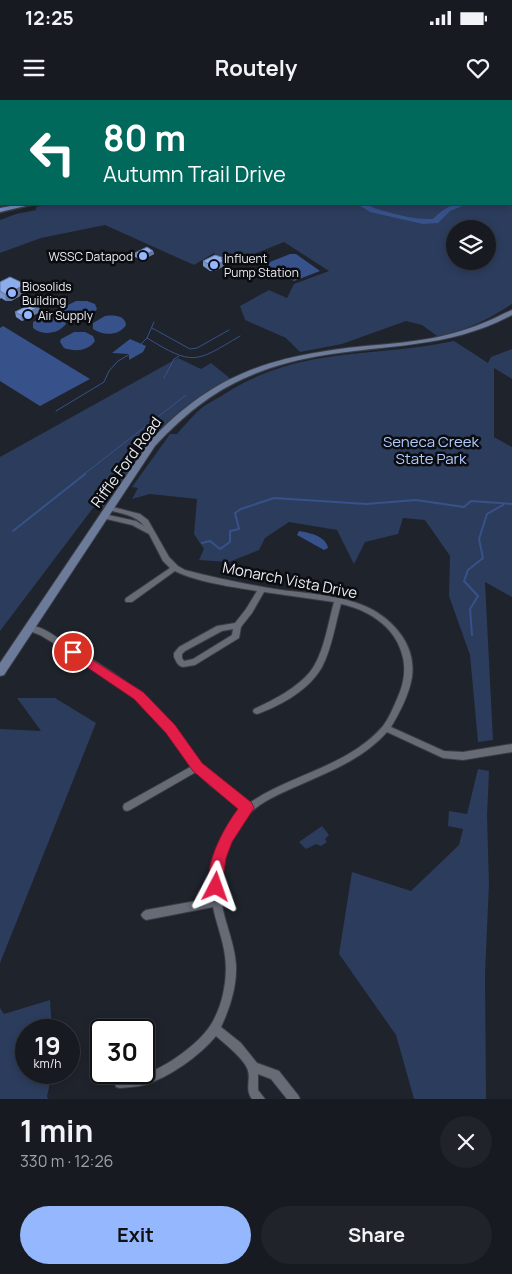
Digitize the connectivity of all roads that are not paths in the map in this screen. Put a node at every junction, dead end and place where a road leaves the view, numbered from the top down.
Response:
1 (23, 205) edge
2 (2, 208) edge
3 (512, 312) edge
4 (107, 512) junction
5 (174, 568) junction
6 (262, 589) junction
7 (129, 600) dead end
8 (338, 601) junction
9 (237, 626) junction
10 (30, 628) junction
11 (0, 672) edge
12 (257, 710) dead end
13 (386, 728) junction
14 (512, 748) edge
15 (197, 767) junction
16 (127, 807) dead end
17 (247, 808) junction
18 (217, 902) junction
19 (146, 915) dead end
20 (215, 1029) junction
21 (253, 1067) junction
22 (155, 1074) edge
23 (258, 1099) edge
24 (294, 1099) edge

1 - 2 main road
3 - 4 street, Riffle Ford Road
4 - 5 street
4 - 10 street, Riffle Ford Road
5 - 6 street, Monarch Vista Drive
5 - 7 street
6 - 8 street, Monarch Vista Drive
6 - 9 street
8 - 12 street
8 - 13 street, Monarch Vista Drive
9 - 9 street
10 - 11 street, Riffle Ford Road
10 - 15 street
13 - 14 street
13 - 17 street, Monarch Vista Drive
15 - 16 street
15 - 17 street
17 - 18 street, Monarch Vista Drive
18 - 19 street
18 - 20 street, Monarch Vista Drive
20 - 21 street
20 - 22 street, Monarch Vista Drive
21 - 23 street
21 - 24 street

